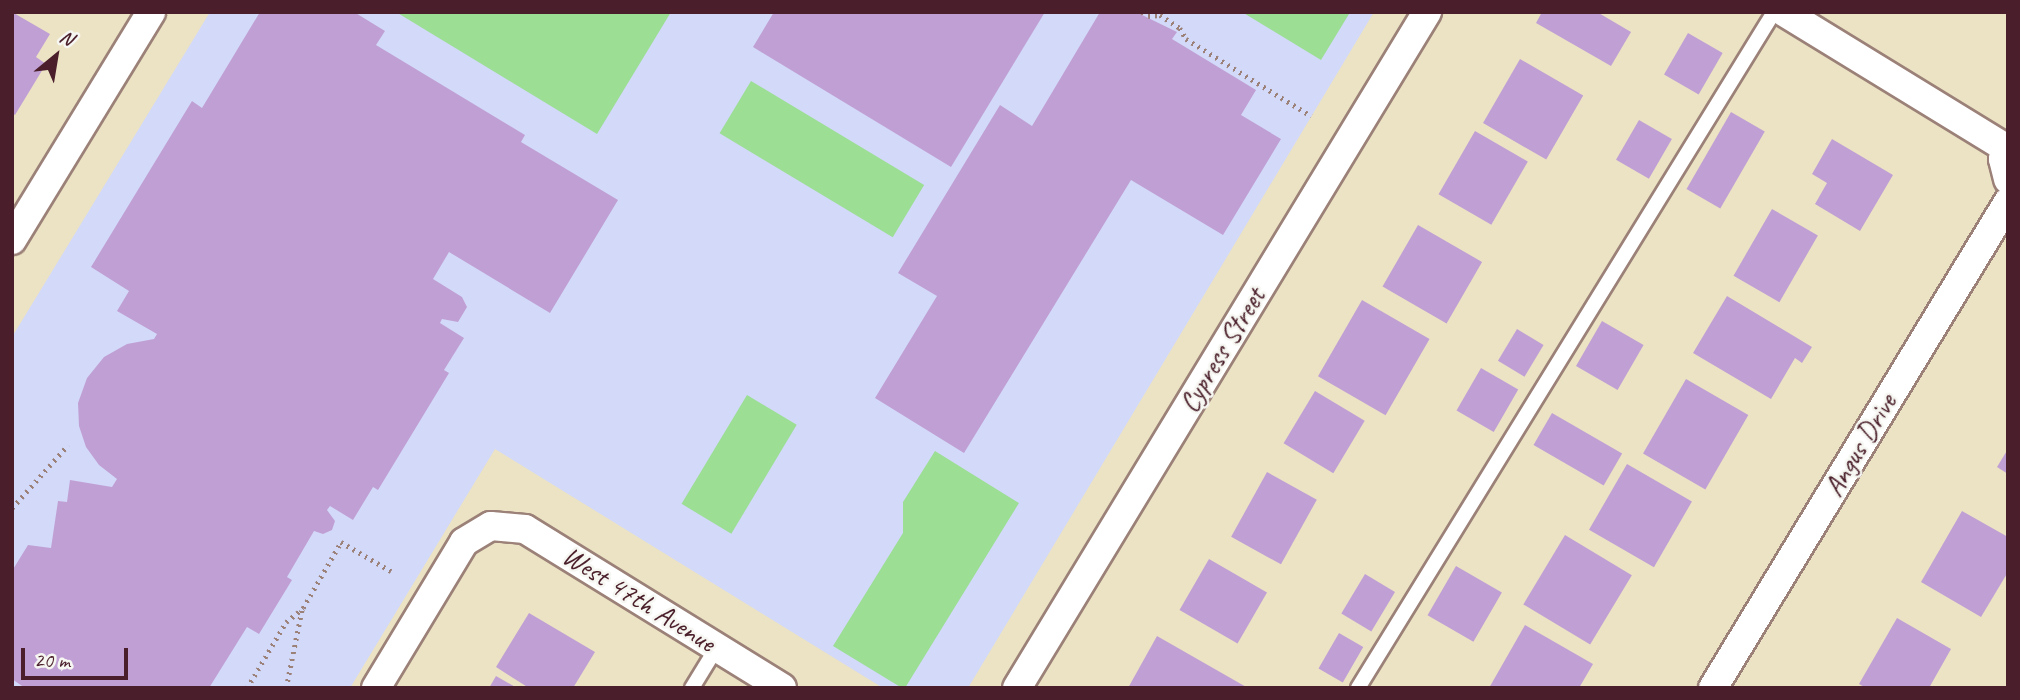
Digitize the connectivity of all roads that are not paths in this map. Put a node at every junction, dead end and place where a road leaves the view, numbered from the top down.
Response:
1 (151, 12) edge
2 (1427, 12) edge
3 (1774, 12) edge
4 (1784, 12) edge
5 (2007, 147) edge
6 (2008, 179) edge
7 (2008, 202) edge
8 (15, 230) edge
9 (717, 647) junction
10 (376, 688) edge
11 (692, 688) edge
12 (782, 688) edge
13 (1017, 688) edge
14 (1358, 688) edge
15 (1713, 688) edge

1 - 8 street
2 - 13 street, Cypress Street
3 - 14 lane
4 - 5 street
5 - 6 street
7 - 15 street, Angus Drive
9 - 10 street, West 47th Avenue
9 - 11 lane
9 - 12 street, West 47th Avenue

